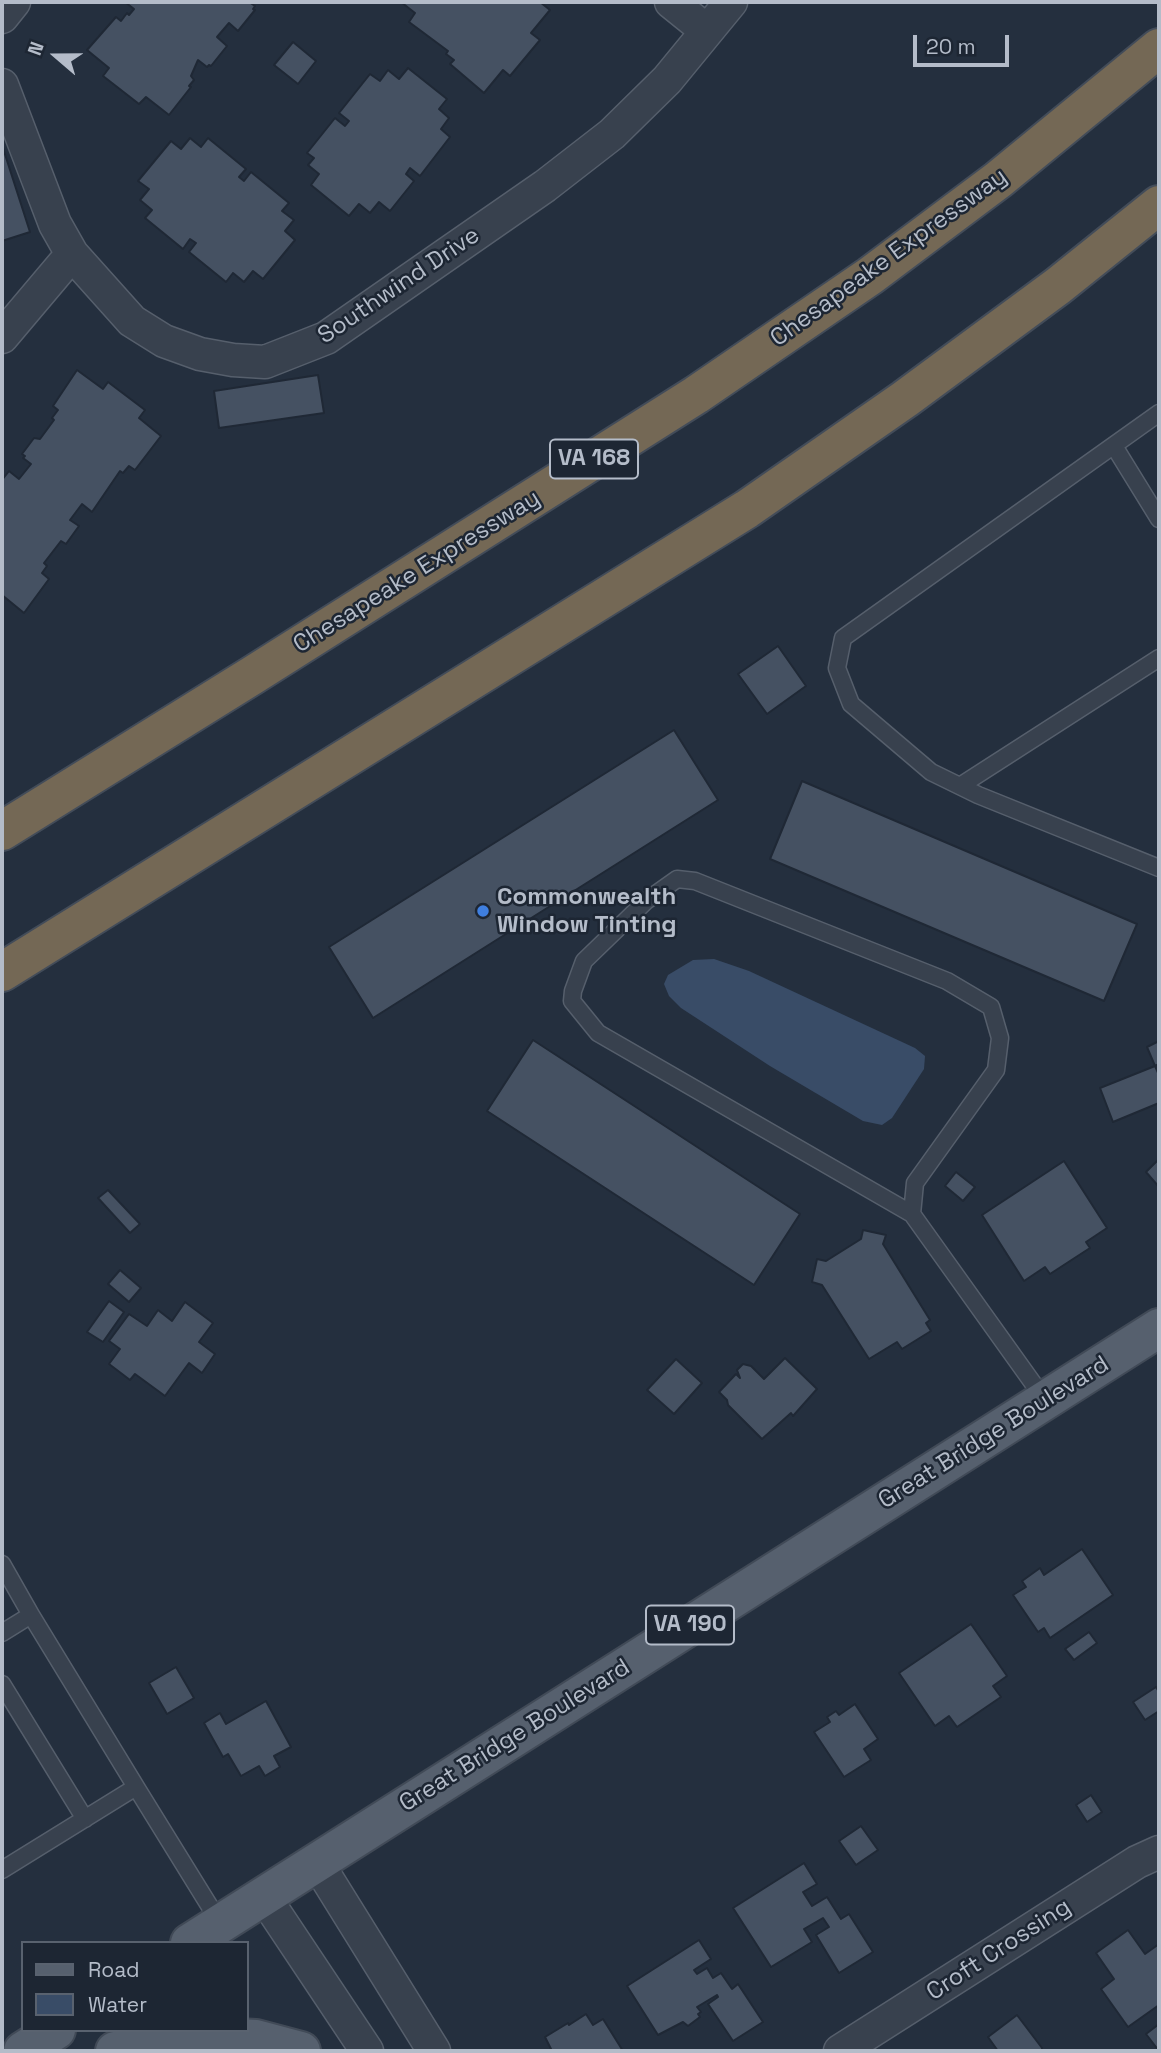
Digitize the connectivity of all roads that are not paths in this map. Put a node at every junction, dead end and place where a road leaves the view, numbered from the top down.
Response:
1 (14, 2) edge
2 (671, 2) edge
3 (731, 2) edge
4 (2, 17) edge
5 (707, 31) junction
6 (1159, 48) edge
7 (2, 85) edge
8 (1159, 205) edge
9 (1159, 222) edge
10 (72, 254) junction
11 (1058, 286) junction
12 (2, 337) edge
13 (1159, 414) edge
14 (1114, 446) junction
15 (1159, 519) edge
16 (1159, 658) edge
17 (960, 786) junction
18 (2, 831) edge
19 (1159, 869) edge
20 (2, 972) edge
21 (912, 1214) junction
22 (1159, 1328) edge
23 (1045, 1400) junction
24 (2, 1564) edge
25 (31, 1615) junction
26 (2, 1633) edge
27 (2, 1684) edge
28 (136, 1787) junction
29 (85, 1819) junction
30 (1159, 1852) edge
31 (316, 1861) junction
32 (2, 1870) edge
33 (264, 1895) junction
34 (205, 1933) edge
35 (53, 2032) edge
36 (23, 2051) edge
37 (115, 2051) edge
38 (301, 2051) edge
39 (367, 2051) edge
40 (434, 2051) edge
41 (840, 2051) edge

1 - 4 street
2 - 5 street
3 - 5 street, Southwind Drive
5 - 10 street, Southwind Drive
6 - 18 highway, Chesapeake Expressway / VA 168
7 - 10 street, Southwind Drive
8 - 11 highway
9 - 11 highway
10 - 12 street
11 - 20 highway
13 - 14 lane
14 - 15 lane
14 - 17 lane
16 - 17 lane
17 - 19 lane
21 - 21 lane
21 - 23 lane
22 - 23 main road, Great Bridge Boulevard / VA 190
23 - 31 main road, Great Bridge Boulevard / VA 190
24 - 25 lane
25 - 26 lane
25 - 28 lane
27 - 29 lane
28 - 29 lane
28 - 34 lane
29 - 32 lane
30 - 41 street, Croft Crossing
31 - 33 main road, Great Bridge Boulevard / VA 190
31 - 40 street
33 - 34 main road, Great Bridge Boulevard / VA 190
33 - 39 street
35 - 36 main road
37 - 38 main road

